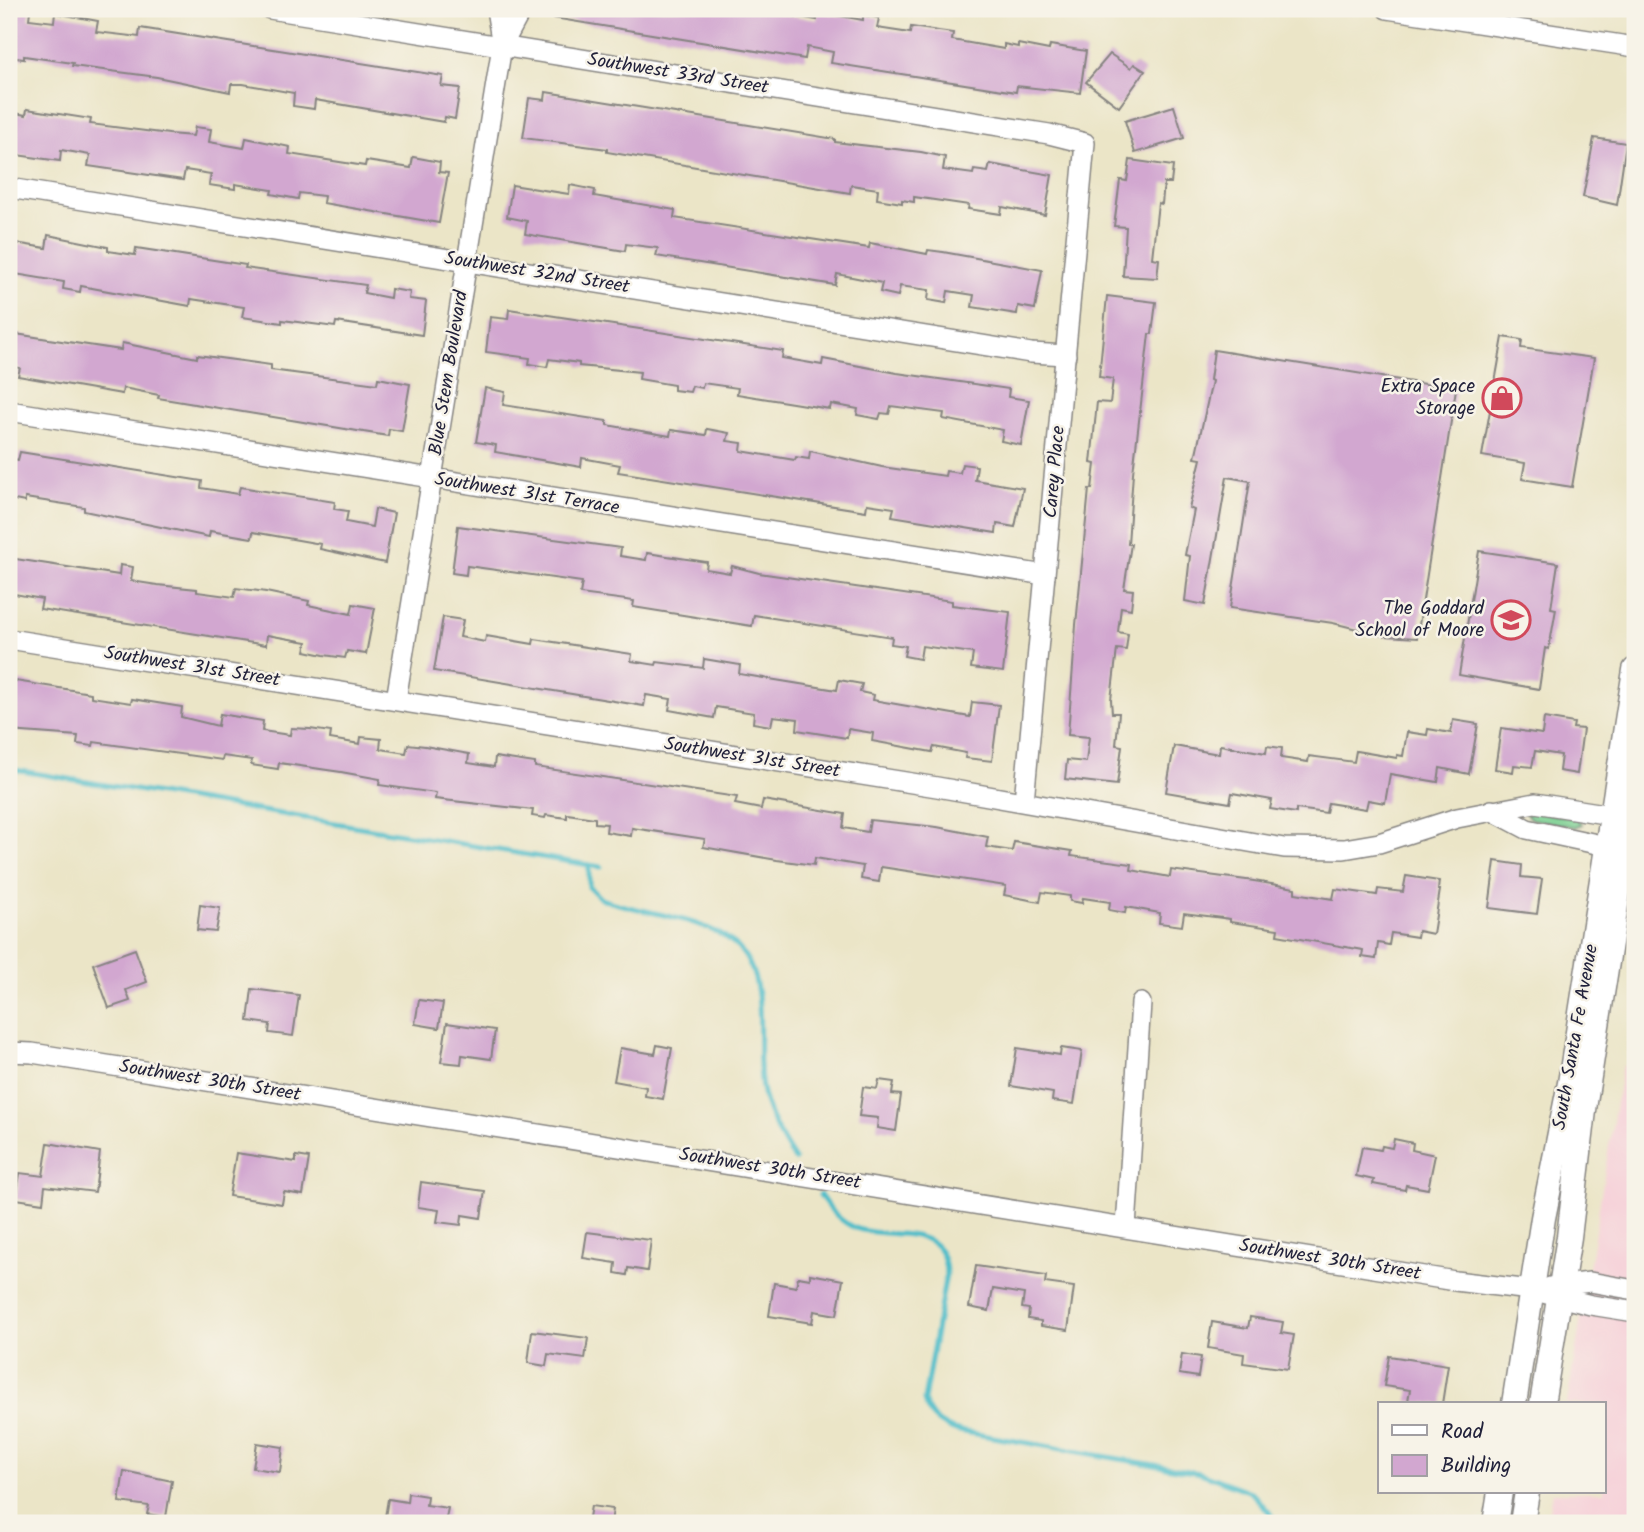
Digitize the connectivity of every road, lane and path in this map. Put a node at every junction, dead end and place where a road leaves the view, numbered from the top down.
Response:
1 (271, 9) edge
2 (496, 9) edge
3 (519, 9) edge
4 (1387, 9) edge
5 (502, 46) junction
6 (1635, 47) edge
7 (1085, 143) joint
8 (9, 188) edge
9 (466, 263) junction
10 (1066, 355) junction
11 (9, 411) edge
12 (432, 479) junction
13 (1045, 575) junction
14 (9, 639) edge
15 (1635, 670) edge
16 (397, 700) junction
17 (1635, 784) edge
18 (1024, 802) junction
19 (1491, 810) junction
20 (1626, 817) edge
21 (1622, 850) edge
22 (1141, 1003) dead end
23 (9, 1052) edge
24 (1126, 1227) junction
25 (1531, 1290) junction
26 (1635, 1290) edge
27 (1559, 1291) junction
28 (1635, 1312) edge
29 (1514, 1402) edge
30 (1542, 1402) edge
31 (1500, 1494) edge
32 (1527, 1494) edge
33 (1495, 1523) edge
34 (1522, 1523) edge

1 - 5 street, Southwest 33rd Street
2 - 5 street, Blue Stem Boulevard
3 - 5 street, Blue Stem Boulevard
4 - 6 street
5 - 7 street, Southwest 33rd Street
5 - 9 street, Blue Stem Boulevard
7 - 10 street, Carey Place
8 - 9 street, Southwest 32nd Street
9 - 10 street, Southwest 32nd Street
9 - 12 street, Blue Stem Boulevard
10 - 13 street, Carey Place
11 - 12 street, Southwest 31st Terrace
12 - 13 street, Southwest 31st Terrace
12 - 16 street, Blue Stem Boulevard
13 - 18 street, Carey Place
14 - 16 street, Southwest 31st Street
15 - 20 main road, South Santa Fe Avenue
16 - 18 street, Southwest 31st Street
17 - 20 main road, South Santa Fe Avenue
18 - 19 street, Southwest 31st Street
19 - 20 street, Southwest 31st Street
19 - 21 street
20 - 21 main road, South Santa Fe Avenue
21 - 25 main road, South Santa Fe Avenue
21 - 27 main road, South Santa Fe Avenue
22 - 24 street
23 - 24 street, Southwest 30th Street
24 - 25 street, Southwest 30th Street
25 - 27 street, Southwest 30th Street
25 - 29 main road, South Santa Fe Avenue
26 - 27 street, Southwest 30th Street
27 - 28 street, Southwest 30th Street
27 - 30 main road, South Santa Fe Avenue
31 - 33 main road
32 - 34 main road

